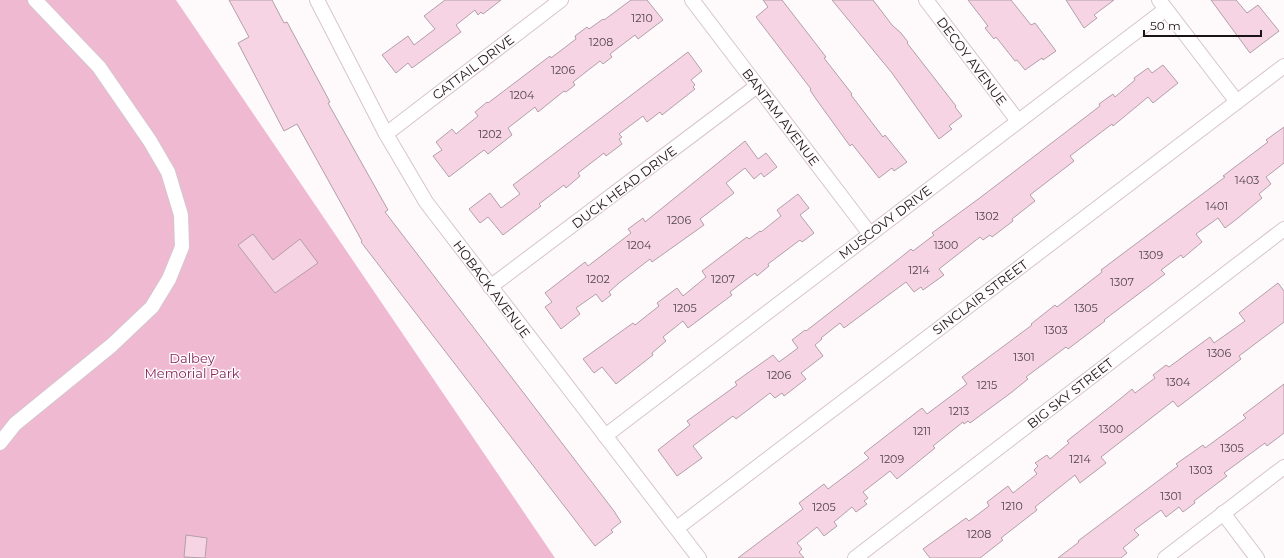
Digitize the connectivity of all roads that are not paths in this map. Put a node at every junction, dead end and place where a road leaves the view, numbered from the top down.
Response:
1 (35, 0) edge
2 (317, 0) edge
3 (561, 0) edge
4 (692, 0) edge
5 (926, 0) edge
6 (1162, 4) edge
7 (1284, 66) edge
8 (757, 86) junction
9 (1237, 102) junction
10 (1018, 121) junction
11 (386, 134) junction
12 (1284, 229) edge
13 (870, 234) junction
14 (490, 287) junction
15 (605, 436) junction
16 (0, 443) edge
17 (1284, 467) edge
18 (1223, 513) junction
19 (677, 528) junction
20 (699, 558) edge
21 (855, 558) edge
22 (1165, 558) edge
23 (1258, 558) edge

1 - 16 street
2 - 11 street, HOBACK AVENUE
3 - 11 street, CATTAIL DRIVE
4 - 8 street, BANTAM AVENUE
5 - 10 street, DECOY AVENUE
6 - 9 street
6 - 10 street, MUSCOVY DRIVE
7 - 9 street, SINCLAIR STREET
8 - 13 street, BANTAM AVENUE
8 - 14 street, DUCK HEAD DRIVE
9 - 19 street, SINCLAIR STREET
10 - 13 street, MUSCOVY DRIVE
11 - 14 street, HOBACK AVENUE
12 - 21 street, BIG SKY STREET
13 - 15 street, MUSCOVY DRIVE
14 - 15 street, HOBACK AVENUE
15 - 19 street, HOBACK AVENUE
17 - 18 street
18 - 22 street
18 - 23 street
19 - 20 street, HOBACK AVENUE

